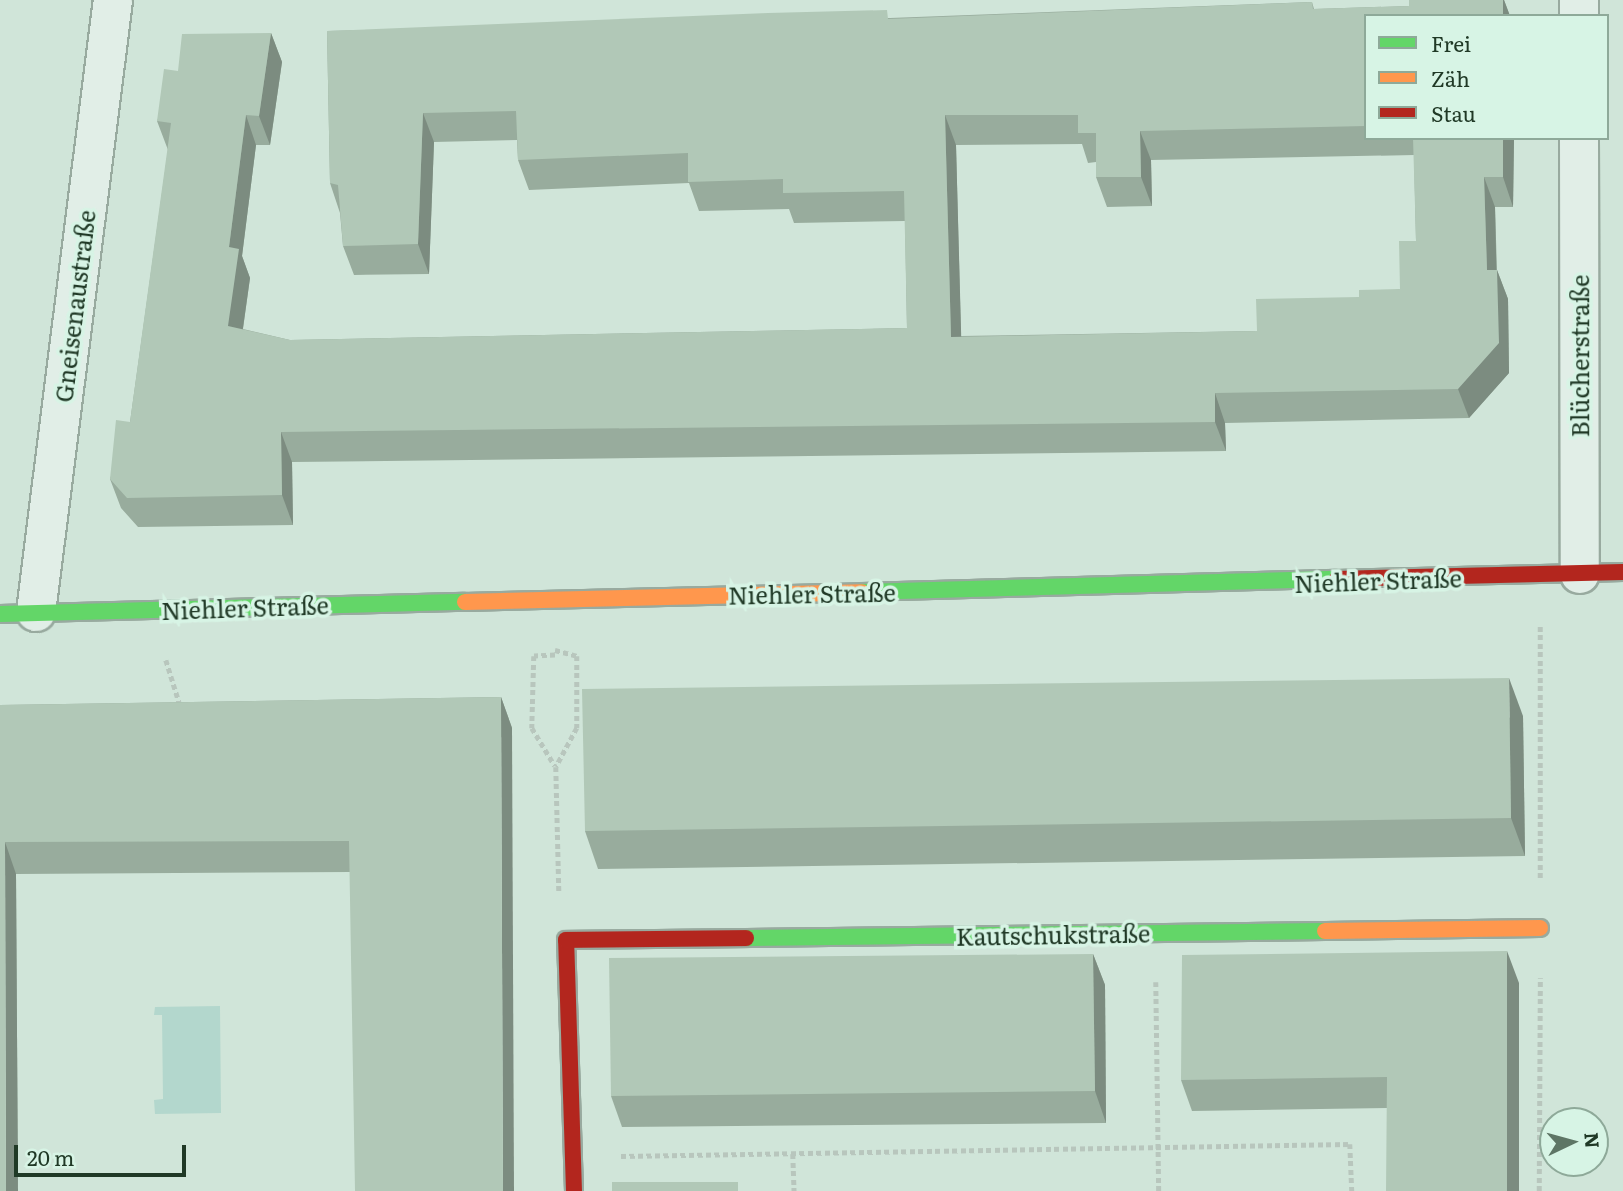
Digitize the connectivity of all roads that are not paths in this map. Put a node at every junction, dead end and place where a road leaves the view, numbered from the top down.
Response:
1 (113, 0) edge
2 (1579, 140) edge
3 (1623, 572) edge
4 (1580, 574) junction
5 (18, 613) edge
6 (1540, 928) dead end
7 (573, 1191) edge

1 - 5 street, Gneisenaustraße
2 - 4 street, Blücherstraße
3 - 4 street, Niehler Straße
4 - 5 street, Niehler Straße
6 - 7 street, Kautschukstraße

